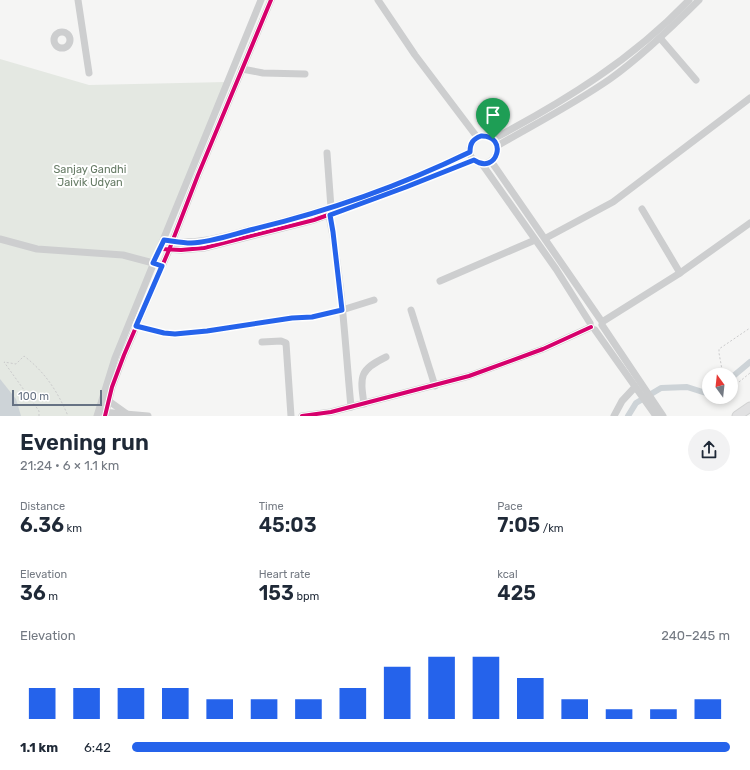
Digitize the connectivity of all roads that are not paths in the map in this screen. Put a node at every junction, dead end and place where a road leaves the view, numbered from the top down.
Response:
1 (78, 0) edge
2 (262, 0) edge
3 (271, 0) edge
4 (378, 0) edge
5 (689, 0) edge
6 (699, 0) edge
7 (83, 35) junction
8 (70, 37) dead end
9 (660, 38) junction
10 (242, 69) junction
11 (89, 73) dead end
12 (305, 74) dead end
13 (696, 80) dead end
14 (750, 98) edge
15 (477, 137) junction
16 (493, 139) junction
17 (497, 146) junction
18 (470, 152) junction
19 (327, 153) dead end
20 (474, 160) junction
21 (491, 161) junction
22 (482, 164) junction
23 (642, 209) dead end
24 (330, 211) junction
25 (750, 223) edge
26 (546, 238) junction
27 (0, 239) edge
28 (164, 240) junction
29 (535, 240) junction
30 (172, 241) junction
31 (160, 249) junction
32 (169, 250) junction
33 (153, 263) junction
34 (162, 266) junction
35 (680, 273) junction
36 (440, 281) dead end
37 (374, 300) dead end
38 (342, 310) junction
39 (410, 310) dead end
40 (601, 322) junction
41 (136, 326) junction
42 (592, 326) junction
43 (262, 342) dead end
44 (386, 357) dead end
45 (435, 386) junction
46 (638, 388) junction
47 (106, 399) junction
48 (650, 402) junction
49 (364, 404) junction
50 (351, 407) junction
51 (750, 407) edge
52 (101, 414) edge
53 (127, 415) edge
54 (148, 416) edge
55 (291, 416) edge
56 (302, 416) edge
57 (614, 416) edge
58 (656, 416) edge
59 (663, 416) edge
60 (737, 416) edge

1 - 7 street
2 - 28 street
3 - 10 street
4 - 15 street
5 - 16 street
6 - 9 street
7 - 8 street
7 - 11 street
9 - 13 street
9 - 17 street
10 - 12 street
10 - 30 street
14 - 26 street
15 - 16 street
15 - 18 street
16 - 17 street
17 - 21 street
18 - 20 street
18 - 24 street
19 - 24 street
20 - 22 street
20 - 24 street
21 - 22 street
21 - 26 street
22 - 29 street
23 - 35 street
24 - 30 street
24 - 32 street
24 - 38 street
25 - 35 street
26 - 40 street
27 - 33 street
28 - 30 street
28 - 31 street
29 - 36 street
29 - 42 street
30 - 32 street
31 - 32 street
31 - 33 street
32 - 34 street
33 - 34 street
33 - 47 street
34 - 41 street
35 - 40 street
37 - 38 street
38 - 41 street
38 - 50 street
39 - 45 street
40 - 42 street
40 - 42 street
40 - 46 street
41 - 47 street
42 - 45 street
42 - 46 street
43 - 55 street
44 - 49 street
45 - 49 street
46 - 48 street
46 - 57 street
47 - 52 street
47 - 53 street
48 - 58 street
48 - 59 street
49 - 50 street
50 - 56 street
51 - 60 main road
52 - 53 street
53 - 54 street

